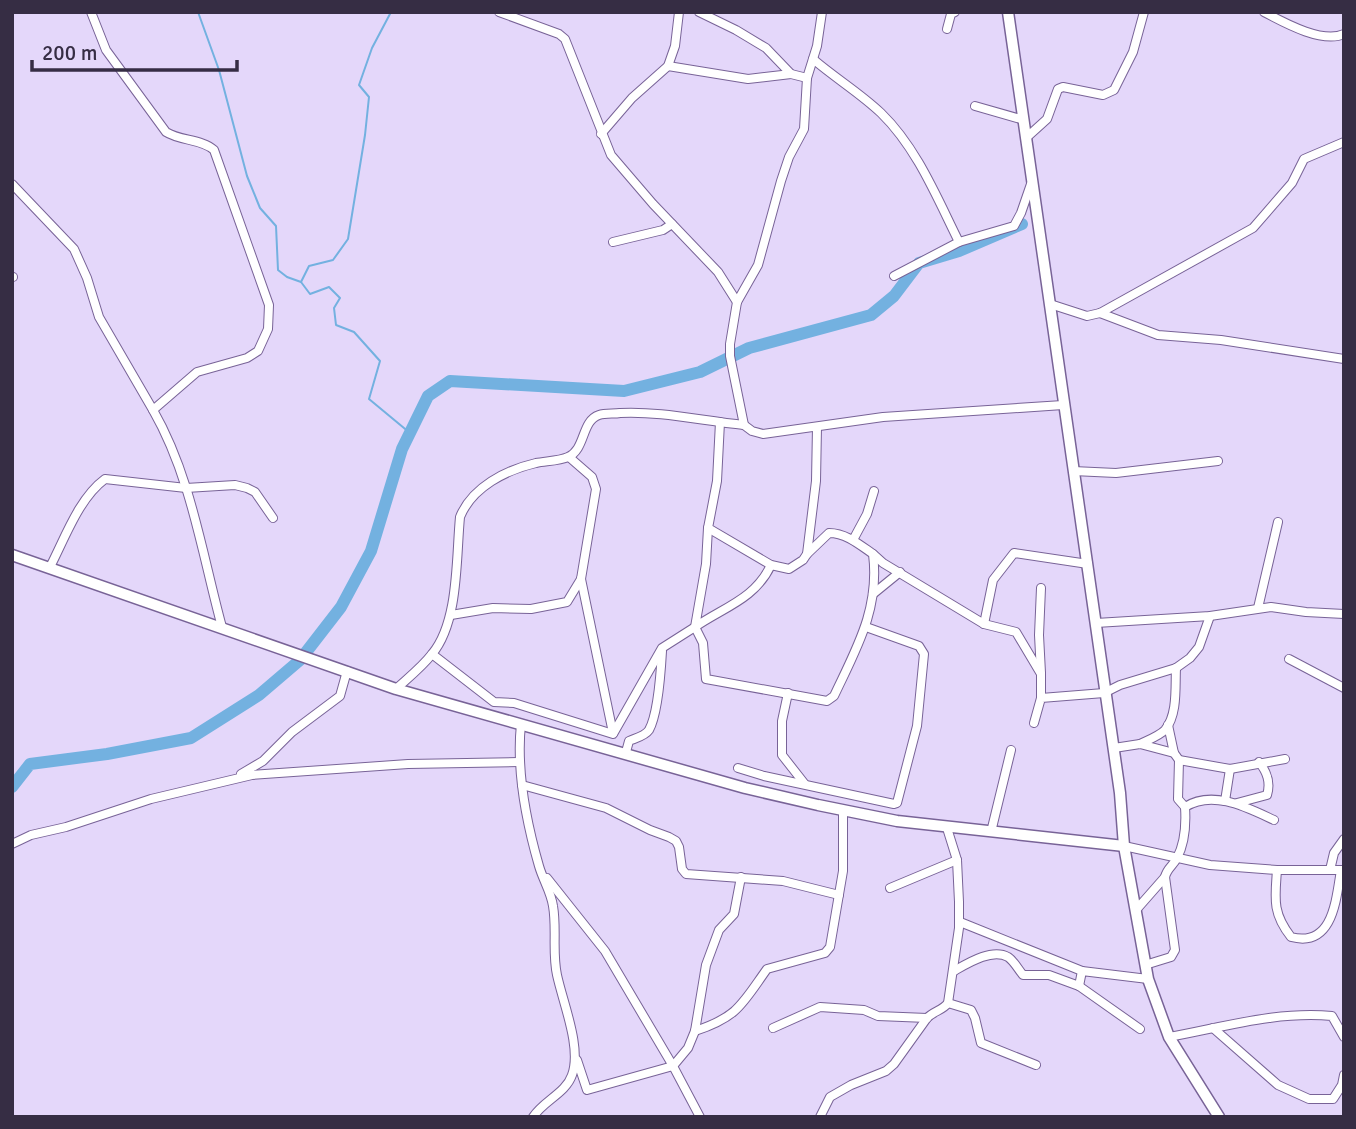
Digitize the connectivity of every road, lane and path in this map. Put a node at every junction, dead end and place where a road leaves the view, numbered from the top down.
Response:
1 (91, 12) edge
2 (499, 12) edge
3 (680, 12) edge
4 (699, 12) edge
5 (822, 12) edge
6 (955, 12) edge
7 (1008, 12) edge
8 (1144, 12) edge
9 (1264, 12) edge
10 (517, 16) edge
11 (947, 29) dead end
12 (1344, 34) edge
13 (813, 59) junction
14 (668, 66) junction
15 (791, 74) junction
16 (807, 78) junction
17 (975, 106) dead end
18 (1024, 120) junction
19 (601, 134) junction
20 (1026, 138) junction
21 (1344, 142) edge
22 (1031, 184) junction
23 (13, 187) edge
24 (672, 223) junction
25 (613, 242) dead end
26 (959, 242) junction
27 (894, 276) dead end
28 (737, 302) junction
29 (1050, 304) junction
30 (1100, 313) junction
31 (1344, 359) edge
32 (1063, 405) junction
33 (153, 410) junction
34 (720, 422) junction
35 (744, 425) junction
36 (817, 427) junction
37 (569, 457) junction
38 (1218, 461) dead end
39 (1073, 471) junction
40 (186, 488) junction
41 (874, 491) dead end
42 (273, 518) dead end
43 (1278, 522) dead end
44 (708, 528) junction
45 (853, 540) junction
46 (807, 554) junction
47 (873, 554) junction
48 (12, 555) edge
49 (1088, 564) junction
50 (771, 565) junction
51 (50, 567) junction
52 (900, 572) junction
53 (581, 579) junction
54 (1041, 588) dead end
55 (873, 594) junction
56 (1258, 608) junction
57 (1344, 614) edge
58 (451, 615) junction
59 (1210, 616) junction
60 (1096, 623) junction
61 (984, 624) junction
62 (222, 627) junction
63 (695, 627) junction
64 (866, 627) junction
65 (662, 648) junction
66 (432, 654) junction
67 (1289, 659) dead end
68 (1175, 668) junction
69 (347, 671) junction
70 (1041, 674) junction
71 (1344, 688) edge
72 (396, 689) junction
73 (788, 693) junction
74 (1104, 694) junction
75 (1041, 698) junction
76 (1034, 723) dead end
77 (521, 724) junction
78 (1168, 724) junction
79 (613, 734) junction
80 (1140, 744) junction
81 (1114, 748) junction
82 (1011, 750) dead end
83 (626, 752) junction
84 (1177, 757) junction
85 (1285, 759) dead end
86 (519, 762) junction
87 (1259, 762) junction
88 (738, 768) dead end
89 (1230, 769) junction
90 (222, 783) junction
91 (522, 785) junction
92 (806, 785) junction
93 (841, 793) junction
94 (1225, 801) junction
95 (1237, 803) junction
96 (1185, 807) junction
97 (840, 810) junction
98 (1274, 820) dead end
99 (947, 828) junction
100 (991, 832) junction
101 (1344, 839) edge
102 (12, 844) edge
103 (1124, 846) junction
104 (1177, 858) junction
105 (957, 860) junction
106 (539, 868) junction
107 (1278, 870) junction
108 (1330, 870) junction
109 (1343, 870) edge
110 (741, 877) junction
111 (1165, 877) junction
112 (890, 888) dead end
113 (839, 895) junction
114 (1136, 910) junction
115 (960, 922) junction
116 (1145, 965) junction
117 (954, 971) junction
118 (1083, 971) junction
119 (1148, 979) junction
120 (1079, 986) junction
121 (948, 1003) junction
122 (927, 1018) junction
123 (773, 1028) dead end
124 (1213, 1028) junction
125 (1140, 1029) dead end
126 (695, 1031) junction
127 (1169, 1037) junction
128 (1344, 1037) edge
129 (576, 1054) junction
130 (1036, 1065) dead end
131 (673, 1066) junction
132 (1344, 1075) edge
133 (1218, 1114) edge
134 (533, 1117) edge
135 (700, 1117) edge
136 (820, 1117) edge
137 (1229, 1117) edge

1 - 33 street
2 - 10 street
3 - 14 street
4 - 15 street
5 - 13 street
6 - 11 street
7 - 18 street
8 - 20 street
9 - 12 street
10 - 19 street
13 - 16 street
13 - 26 street
14 - 15 street
14 - 19 street
15 - 16 street
16 - 28 street
17 - 18 street
18 - 20 street
19 - 24 street
20 - 22 street
21 - 30 street
22 - 26 street
22 - 29 street
23 - 33 street
24 - 25 street
24 - 28 street
26 - 27 street
28 - 35 street
29 - 30 street
29 - 32 street
30 - 31 street
32 - 36 street
32 - 39 street
33 - 40 street
34 - 35 street
34 - 37 street
34 - 44 street
35 - 36 street
36 - 46 street
37 - 53 street
37 - 58 street
38 - 39 street
39 - 49 street
40 - 42 street
40 - 51 street
40 - 62 street
41 - 45 street
43 - 56 street
44 - 50 street
44 - 63 street
45 - 46 street
45 - 47 street
46 - 50 street
47 - 52 street
47 - 55 street
48 - 51 street
49 - 60 street
49 - 61 street
50 - 63 street
51 - 62 street
52 - 55 street
52 - 61 street
53 - 58 street
53 - 79 street
54 - 70 street
55 - 64 street
56 - 57 street
56 - 59 street
58 - 66 street
59 - 60 street
59 - 68 street
60 - 74 street
61 - 70 street
62 - 69 street
63 - 65 street
63 - 73 street
64 - 73 street
64 - 93 street
65 - 79 street
65 - 83 street
66 - 72 street
66 - 79 street
67 - 71 street
68 - 74 street
68 - 78 street
69 - 72 street
69 - 90 street
70 - 75 street
72 - 77 street
73 - 92 street
74 - 75 street
74 - 81 street
75 - 76 street
77 - 83 street
77 - 86 street
78 - 80 street
78 - 84 street
80 - 81 street
80 - 84 street
81 - 103 street
82 - 100 street
83 - 97 street
84 - 89 street
84 - 96 street
85 - 87 street
86 - 90 street
86 - 91 street
87 - 89 street
87 - 95 street
88 - 92 street
89 - 94 street
90 - 102 street
91 - 106 street
91 - 110 street
92 - 93 street
93 - 97 street
94 - 95 street
94 - 96 street
95 - 98 street
96 - 104 street
97 - 99 street
97 - 113 street
99 - 100 street
99 - 105 street
100 - 103 street
101 - 108 street
103 - 104 street
103 - 114 street
104 - 107 street
104 - 111 street
105 - 112 street
105 - 115 street
106 - 129 street
106 - 131 street
107 - 108 street
107 - 109 street
108 - 109 street
110 - 113 street
110 - 126 street
111 - 114 street
111 - 116 street
113 - 126 street
114 - 116 street
115 - 117 street
115 - 118 street
116 - 119 street
117 - 120 street
117 - 121 street
118 - 119 street
118 - 120 street
119 - 127 street
120 - 125 street
121 - 122 street
121 - 130 street
122 - 123 street
122 - 136 street
124 - 127 street
124 - 128 street
124 - 132 street
126 - 131 street
127 - 133 street
129 - 131 street
129 - 134 street
131 - 135 street
133 - 137 street

